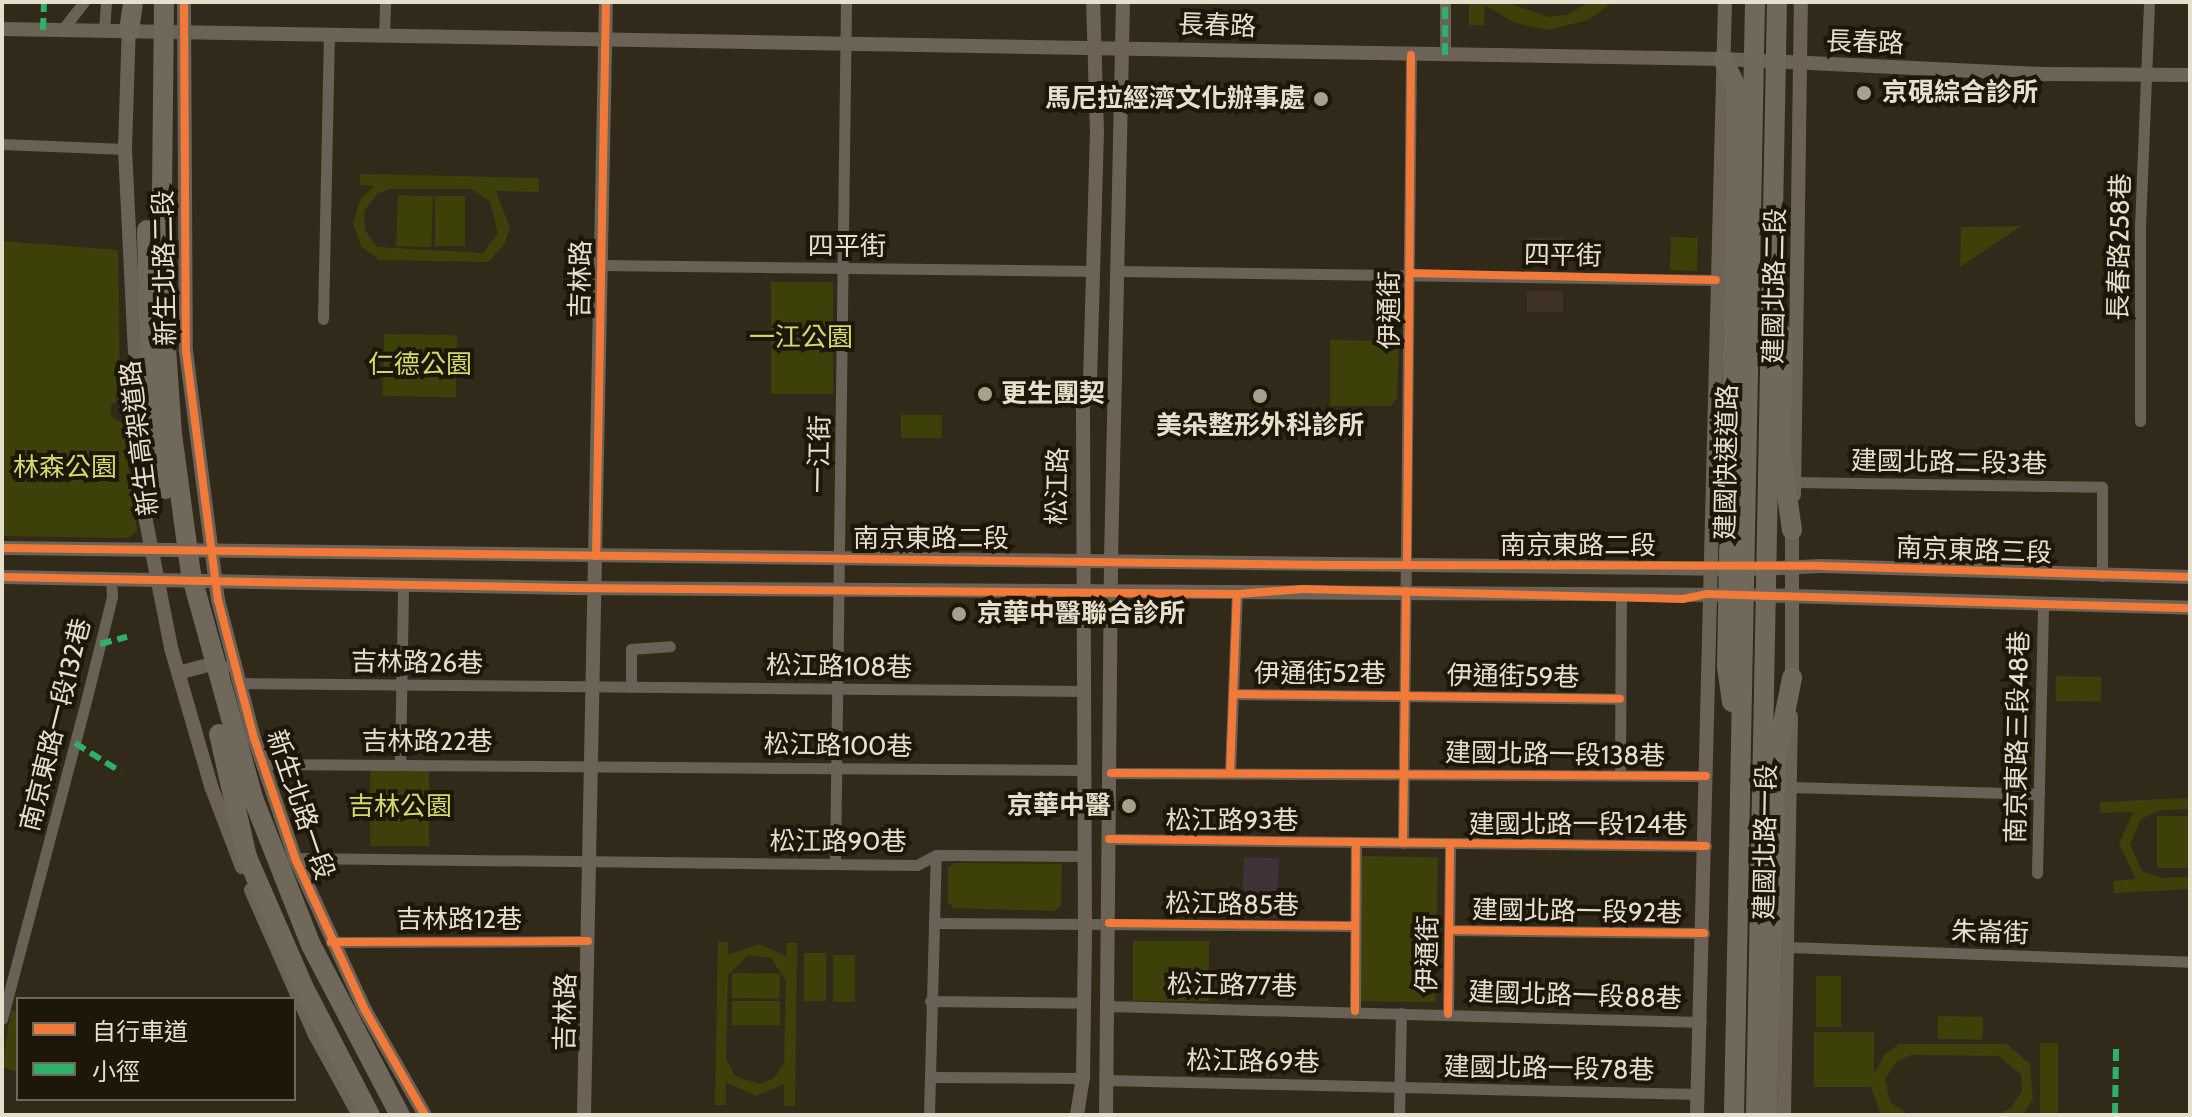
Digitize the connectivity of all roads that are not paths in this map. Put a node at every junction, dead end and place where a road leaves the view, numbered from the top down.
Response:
1 (84, 2) edge
2 (106, 2) edge
3 (131, 2) edge
4 (151, 2) edge
5 (164, 2) edge
6 (175, 2) edge
7 (184, 2) edge
8 (385, 2) edge
9 (606, 2) edge
10 (846, 2) edge
11 (1093, 2) edge
12 (1123, 2) edge
13 (1445, 2) edge
14 (1725, 2) edge
15 (1755, 2) edge
16 (1778, 2) edge
17 (1801, 2) edge
18 (2149, 2) edge
19 (2, 29) edge
20 (62, 30) junction
21 (104, 31) junction
22 (129, 31) junction
23 (185, 33) junction
24 (329, 35) junction
25 (384, 36) junction
26 (605, 40) junction
27 (847, 45) junction
28 (1098, 47) junction
29 (1122, 47) junction
30 (1411, 55) junction
31 (1445, 55) junction
32 (1723, 59) junction
33 (1802, 64) junction
34 (2148, 74) junction
35 (2190, 75) edge
36 (2, 144) edge
37 (125, 149) junction
38 (183, 161) junction
39 (159, 230) junction
40 (127, 240) junction
41 (601, 265) junction
42 (844, 269) junction
43 (1093, 271) junction
44 (1118, 271) junction
45 (1410, 273) junction
46 (1716, 280) junction
47 (323, 319) dead end
48 (135, 401) junction
49 (2140, 421) dead end
50 (1795, 482) junction
51 (203, 497) junction
52 (1792, 530) junction
53 (2, 548) edge
54 (153, 551) junction
55 (210, 552) junction
56 (596, 556) junction
57 (839, 558) junction
58 (1086, 560) junction
59 (1111, 560) junction
60 (1407, 565) junction
61 (1708, 568) junction
62 (1792, 570) junction
63 (2102, 576) junction
64 (2, 577) edge
65 (2190, 577) edge
66 (111, 579) junction
67 (158, 579) junction
68 (215, 580) junction
69 (403, 583) junction
70 (595, 586) junction
71 (839, 587) junction
72 (1406, 591) junction
73 (1086, 592) junction
74 (1110, 592) junction
75 (1237, 594) junction
76 (1707, 594) junction
77 (1791, 596) junction
78 (1621, 598) junction
79 (2043, 603) junction
80 (2190, 608) edge
81 (670, 646) dead end
82 (178, 673) junction
83 (1792, 678) junction
84 (240, 683) junction
85 (401, 685) junction
86 (593, 687) junction
87 (631, 687) junction
88 (838, 689) junction
89 (1084, 691) junction
90 (1235, 694) junction
91 (1404, 695) junction
92 (1620, 699) junction
93 (224, 728) junction
94 (254, 738) junction
95 (400, 763) junction
96 (263, 764) junction
97 (591, 766) junction
98 (1740, 766) junction
99 (836, 768) junction
100 (1084, 770) junction
101 (1111, 773) junction
102 (1230, 773) junction
103 (1403, 773) junction
104 (1620, 774) junction
105 (1706, 776) junction
106 (1790, 787) junction
107 (271, 788) junction
108 (2039, 794) junction
109 (1109, 839) junction
110 (1356, 842) junction
111 (1403, 843) junction
112 (1450, 844) junction
113 (1706, 846) junction
114 (936, 855) junction
115 (1084, 856) junction
116 (295, 858) junction
117 (589, 863) junction
118 (835, 864) junction
119 (2037, 873) dead end
120 (280, 875) junction
121 (250, 888) junction
122 (935, 923) junction
123 (1109, 923) junction
124 (1084, 924) junction
125 (1355, 926) junction
126 (1449, 930) junction
127 (1704, 933) junction
128 (588, 941) junction
129 (331, 942) junction
130 (1789, 947) junction
131 (2190, 962) edge
132 (930, 1001) junction
133 (1083, 1003) junction
134 (1108, 1006) junction
135 (1355, 1011) junction
136 (1401, 1013) junction
137 (1448, 1014) junction
138 (2, 1019) edge
139 (1701, 1022) junction
140 (930, 1077) junction
141 (1083, 1078) junction
142 (1107, 1080) junction
143 (1399, 1087) junction
144 (1698, 1094) junction
145 (359, 1115) edge
146 (370, 1115) edge
147 (386, 1115) edge
148 (400, 1115) edge
149 (414, 1115) edge
150 (425, 1115) edge
151 (584, 1115) edge
152 (929, 1115) edge
153 (1077, 1115) edge
154 (1106, 1115) edge
155 (1399, 1115) edge
156 (1697, 1115) edge
157 (1734, 1115) edge
158 (1756, 1115) edge
159 (1767, 1115) edge
160 (1784, 1115) edge

1 - 20 street
2 - 21 street
3 - 22 highway
4 - 93 highway, 新生高架道路, bridge
5 - 39 highway, 新生高架道路, bridge
6 - 39 highway, bridge
7 - 23 street, 新生北路二段
8 - 25 street
9 - 26 street, 吉林路
10 - 27 street, 一江街
11 - 28 street, 松江路
12 - 29 street, 松江路
13 - 31 street
14 - 32 street
15 - 98 highway, 建國快速道路, bridge
16 - 52 highway, bridge
16 - 158 highway, 建國快速道路, bridge
17 - 33 street, 建國北路二段
18 - 34 street, 長春路258巷
19 - 20 street, 長春路
20 - 21 street, 長春路
21 - 22 street, 長春路
22 - 23 street, 長春路
22 - 37 street, 新生北路二段
23 - 24 street, 長春路
23 - 38 street, 新生北路二段
24 - 25 street, 長春路
24 - 47 street
25 - 26 street, 長春路
26 - 27 street, 長春路
26 - 41 street, 吉林路
27 - 28 street, 長春路
27 - 42 street, 一江街
28 - 29 street, 長春路
28 - 43 street, 松江路
29 - 30 street, 長春路
29 - 44 street, 松江路
30 - 31 street, 長春路
30 - 45 street, 伊通街
31 - 32 street, 長春路
32 - 33 street, 長春路
32 - 46 street
32 - 98 highway, bridge
33 - 34 street, 長春路
33 - 50 street, 建國北路二段
34 - 35 street, 長春路
34 - 49 street, 長春路258巷
36 - 37 street
37 - 40 street, 新生北路二段
38 - 39 street
38 - 51 street, 新生北路二段
39 - 40 street
39 - 93 highway, 新生高架道路, bridge
40 - 48 street, 新生北路二段
41 - 42 street, 四平街
41 - 56 street, 吉林路
42 - 43 street, 四平街
42 - 57 street, 一江街
43 - 58 street, 松江路
44 - 45 street, 四平街
44 - 59 street, 松江路
45 - 46 street, 四平街
45 - 60 street, 伊通街
46 - 61 street
48 - 51 street
48 - 54 street, 新生北路二段
50 - 52 street, 建國北路二段
50 - 63 street, 建國北路二段3巷
51 - 55 street, 新生北路二段
52 - 62 street, 建國北路二段
53 - 54 street, 南京東路二段
54 - 55 street, 南京東路二段
54 - 67 street, 新生北路二段
55 - 56 street, 南京東路二段
55 - 68 street, 新生北路二段
56 - 57 street, 南京東路二段
56 - 70 street, 吉林路
57 - 58 street, 南京東路二段
57 - 71 street, 一江街
58 - 59 street, 南京東路二段
58 - 73 street, 松江路
59 - 60 street, 南京東路二段
59 - 74 street, 松江路
60 - 61 street, 南京東路二段
60 - 72 street, 伊通街
61 - 62 street, 南京東路三段
61 - 76 street
62 - 63 street, 南京東路三段
62 - 77 street, 建國北路一段
63 - 65 street, 南京東路三段
64 - 66 street, 南京東路二段
66 - 67 street, 南京東路二段
66 - 138 street, 南京東路一段132巷
67 - 68 street, 南京東路二段
67 - 82 street
68 - 69 street, 南京東路二段
68 - 84 street, 新生北路一段
69 - 70 street, 南京東路二段
69 - 85 street
70 - 71 street, 南京東路二段
70 - 86 street, 吉林路
71 - 73 street, 南京東路二段
71 - 88 street, 一江街
72 - 75 street, 南京東路二段
72 - 78 street, 南京東路二段
72 - 91 street, 伊通街
73 - 74 street, 南京東路二段
73 - 89 street, 松江路
74 - 75 street, 南京東路二段
74 - 101 street, 松江路
75 - 90 street
76 - 77 street, 南京東路三段
76 - 78 street, 南京東路二段
76 - 105 street
77 - 79 street, 南京東路三段
77 - 83 street, 建國北路一段
78 - 92 street
79 - 80 street, 南京東路三段
79 - 108 street, 南京東路三段48巷
81 - 87 street
82 - 94 street
82 - 121 street
83 - 106 street, 建國北路一段
83 - 159 highway
84 - 85 street, 吉林路26巷
84 - 94 street, 新生北路一段
85 - 86 street, 吉林路26巷
85 - 95 street
86 - 87 street, 松江路108巷
86 - 97 street, 吉林路
87 - 88 street, 松江路108巷
88 - 89 street, 松江路108巷
88 - 99 street, 一江街
89 - 100 street, 松江路
90 - 91 street, 伊通街52巷
90 - 102 street
91 - 92 street, 伊通街59巷
91 - 103 street, 伊通街
92 - 104 street
93 - 146 highway, bridge
93 - 147 highway, 新生高架道路
93 - 148 highway, 新生高架道路, bridge
93 - 149 highway, bridge
94 - 96 street, 新生北路一段
95 - 96 street, 吉林路22巷
95 - 97 street, 吉林路22巷
96 - 107 street, 新生北路一段
97 - 99 street, 松江路100巷
97 - 117 street, 吉林路
98 - 157 highway, 建國快速道路, bridge
99 - 100 street, 松江路100巷
99 - 118 street, 一江街
100 - 115 street, 松江路
101 - 102 street, 建國北路一段138巷
101 - 109 street, 松江路
102 - 103 street, 建國北路一段138巷
103 - 104 street, 建國北路一段138巷
103 - 111 street, 伊通街
104 - 105 street, 建國北路一段138巷
105 - 113 street
106 - 108 street
106 - 130 street, 建國北路一段
107 - 116 street, 新生北路一段
107 - 120 street
108 - 119 street, 南京東路三段48巷
109 - 110 street, 松江路93巷
109 - 123 street, 松江路
110 - 111 street
110 - 125 street
111 - 112 street
112 - 113 street, 建國北路一段124巷
112 - 126 street, 伊通街
113 - 127 street
114 - 115 street, 松江路90巷
114 - 118 street, 松江路90巷
114 - 122 street
115 - 124 street, 松江路
116 - 117 street, 松江路90巷
116 - 129 street, 新生北路一段
117 - 118 street, 松江路90巷
117 - 128 street, 吉林路
120 - 121 street
120 - 129 street
121 - 145 street
122 - 124 street, 松江路85巷
122 - 132 street
123 - 124 street, 松江路85巷
123 - 125 street, 松江路85巷
123 - 134 street, 松江路
124 - 133 street, 松江路
125 - 135 street
126 - 127 street, 建國北路一段92巷
126 - 137 street, 伊通街
127 - 139 street
128 - 129 street, 吉林路12巷
128 - 151 street, 吉林路
129 - 150 street, 新生北路一段
130 - 131 street, 朱崙街
130 - 160 street, 建國北路一段
132 - 133 street
132 - 140 street
133 - 141 street, 松江路
134 - 135 street, 松江路77巷
134 - 142 street, 松江路
135 - 136 street, 伊通街
136 - 137 street, 伊通街
136 - 143 street, 伊通街
137 - 139 street, 建國北路一段88巷
139 - 144 street
140 - 141 street
140 - 152 street
141 - 153 street, 松江路
142 - 143 street, 松江路69巷
142 - 154 street, 松江路
143 - 144 street, 建國北路一段78巷
143 - 155 street, 伊通街
144 - 156 street

